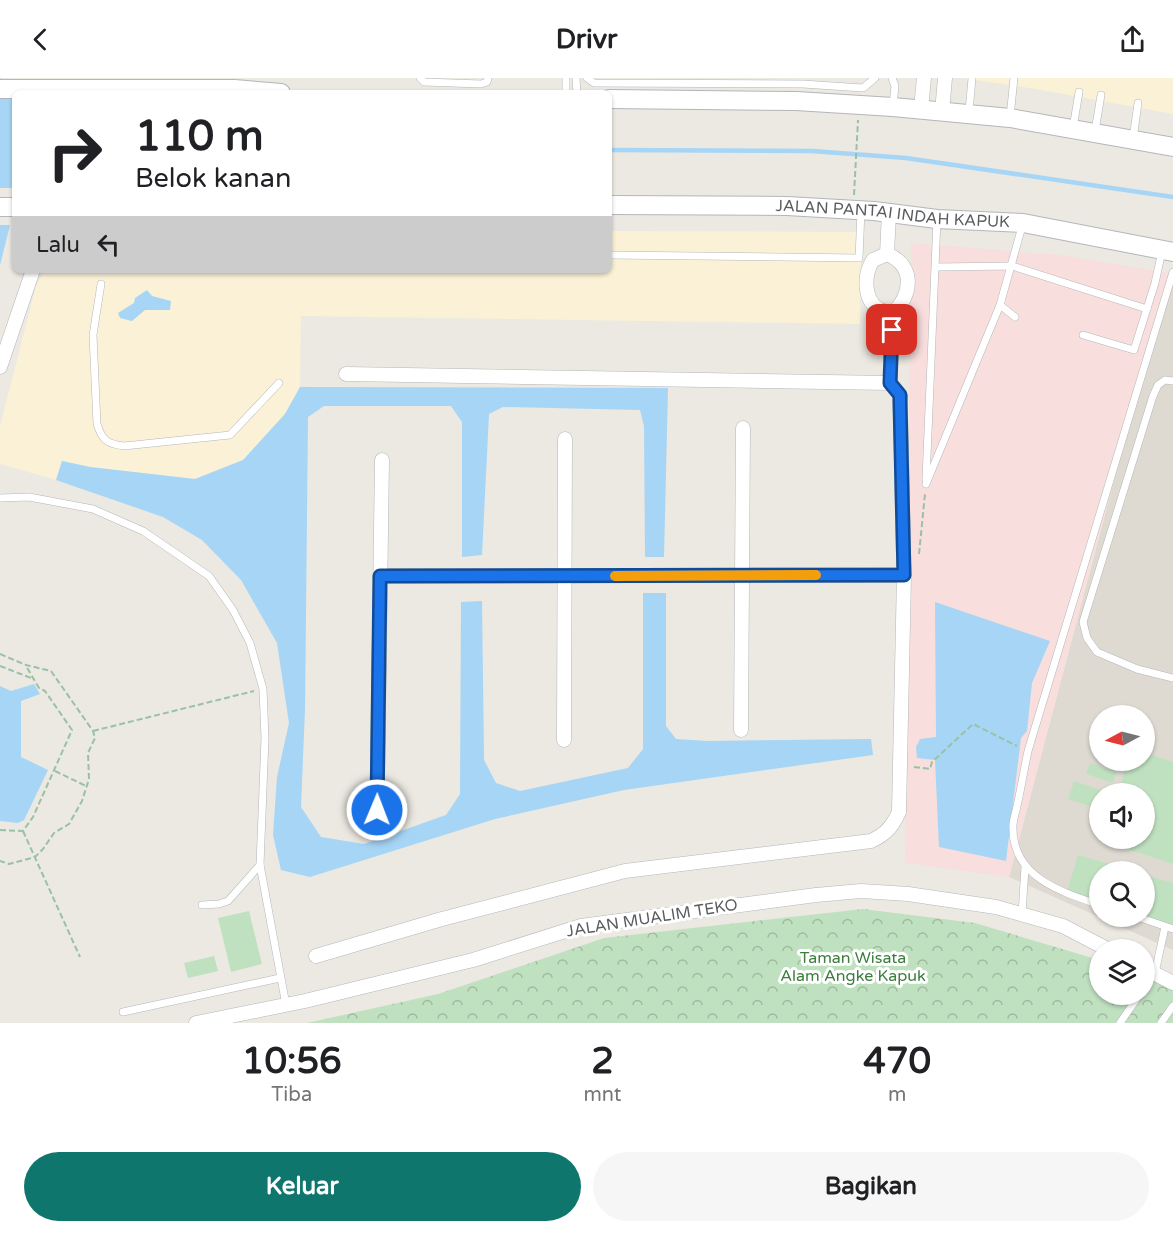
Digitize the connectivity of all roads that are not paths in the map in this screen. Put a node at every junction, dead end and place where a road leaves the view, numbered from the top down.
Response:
1 (420, 78) edge
2 (488, 78) edge
3 (587, 78) edge
4 (875, 78) edge
5 (892, 78) edge
6 (924, 78) edge
7 (945, 78) edge
8 (972, 78) edge
9 (1014, 78) edge
10 (128, 85) edge
11 (0, 90) edge
12 (150, 90) edge
13 (1079, 92) dead end
14 (1101, 95) dead end
15 (612, 99) edge
16 (1138, 103) dead end
17 (893, 107) junction
18 (921, 109) junction
19 (942, 112) junction
20 (969, 114) junction
21 (1010, 118) junction
22 (1073, 129) junction
23 (1095, 133) junction
24 (1133, 140) junction
25 (1173, 147) edge
26 (857, 204) junction
27 (612, 205) edge
28 (889, 213) junction
29 (937, 219) junction
30 (1023, 223) junction
31 (1167, 252) edge
32 (887, 254) junction
33 (612, 255) edge
34 (1012, 266) junction
35 (936, 267) junction
36 (1173, 272) edge
37 (32, 273) edge
38 (101, 284) dead end
39 (1000, 304) junction
40 (1147, 309) junction
41 (892, 314) junction
42 (1015, 317) dead end
43 (1083, 335) dead end
44 (0, 367) edge
45 (346, 374) dead end
46 (1173, 381) edge
47 (279, 383) dead end
48 (890, 383) junction
49 (743, 428) dead end
50 (565, 439) dead end
51 (382, 460) dead end
52 (0, 498) edge
53 (743, 575) junction
54 (904, 575) junction
55 (380, 576) junction
56 (564, 576) junction
57 (1173, 678) edge
58 (741, 730) dead end
59 (564, 740) dead end
60 (377, 810) dead end
61 (261, 866) junction
62 (1025, 867) junction
63 (1089, 901) edge
64 (202, 905) dead end
65 (1022, 914) junction
66 (1169, 928) edge
67 (1089, 940) edge
68 (316, 956) dead end
69 (1155, 959) edge
70 (1155, 973) edge
71 (280, 978) junction
72 (1173, 983) edge
73 (286, 1005) junction
74 (1132, 1005) edge
75 (1173, 1006) edge
76 (123, 1012) dead end
77 (196, 1023) edge
78 (1120, 1023) edge
79 (1161, 1023) edge

1 - 2 lane
3 - 4 lane
5 - 17 lane
6 - 18 street
7 - 19 street
8 - 20 lane
9 - 21 lane
10 - 11 main road
10 - 12 main road
13 - 22 lane
14 - 23 lane
15 - 17 main road
16 - 24 lane
17 - 18 main road
18 - 19 main road
19 - 20 main road
20 - 21 main road
21 - 22 main road
22 - 23 main road
23 - 24 main road
24 - 25 main road
26 - 27 main road, JALAN PANTAI INDAH KAPUK
26 - 28 main road, JALAN PANTAI INDAH KAPUK
26 - 33 lane
28 - 29 main road, JALAN PANTAI INDAH KAPUK
28 - 32 street
29 - 30 main road, JALAN PANTAI INDAH KAPUK
29 - 35 lane
30 - 31 main road, JALAN PANTAI INDAH KAPUK
30 - 34 lane
31 - 40 lane
32 - 41 street
32 - 41 street
34 - 35 lane
34 - 39 lane
34 - 40 lane
35 - 39 lane
36 - 62 lane
37 - 44 street
38 - 47 lane
39 - 42 lane
40 - 43 lane
41 - 48 street
45 - 48 street
46 - 57 lane
48 - 54 street
49 - 53 street
50 - 56 street
51 - 55 street
52 - 61 lane
53 - 54 street
53 - 56 street
53 - 58 street
54 - 68 street
55 - 56 street
55 - 60 street
56 - 59 street
61 - 64 lane
61 - 71 lane
62 - 63 lane
62 - 65 lane
65 - 67 street, JALAN MUALIM TEKO
65 - 73 street, JALAN MUALIM TEKO
66 - 69 lane
70 - 72 street
71 - 73 lane
71 - 76 lane
73 - 77 street, JALAN MUALIM TEKO
74 - 78 lane
75 - 79 lane

